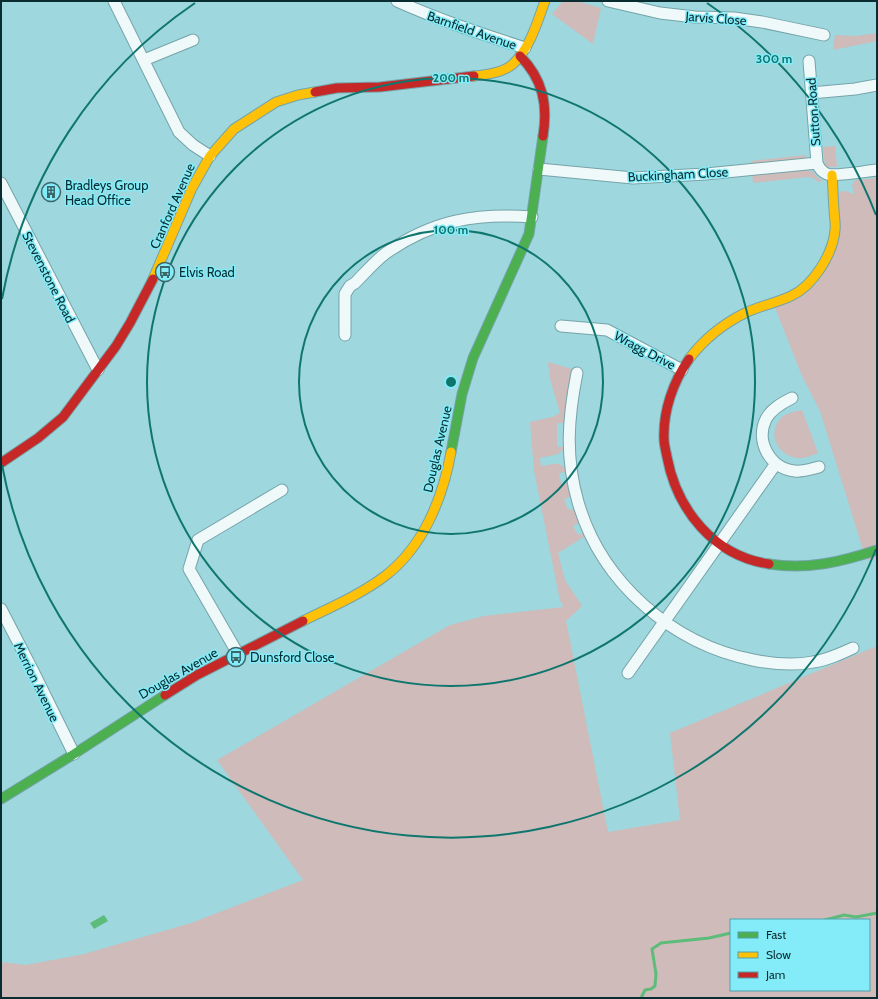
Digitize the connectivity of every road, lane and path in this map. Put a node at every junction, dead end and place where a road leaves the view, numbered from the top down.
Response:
1 (114, 1) edge
2 (397, 1) edge
3 (545, 1) edge
4 (608, 1) edge
5 (824, 35) dead end
6 (193, 40) dead end
7 (523, 52) junction
8 (144, 60) junction
9 (809, 61) dead end
10 (877, 85) edge
11 (811, 93) junction
12 (210, 156) junction
13 (817, 163) junction
14 (539, 169) junction
15 (877, 170) edge
16 (832, 175) junction
17 (1, 184) edge
18 (532, 217) junction
19 (561, 326) dead end
20 (345, 335) dead end
21 (98, 370) junction
22 (682, 370) junction
23 (577, 373) dead end
24 (792, 398) dead end
25 (1, 463) edge
26 (775, 465) junction
27 (819, 467) dead end
28 (282, 490) dead end
29 (719, 544) junction
30 (877, 550) edge
31 (1, 609) edge
32 (664, 622) junction
33 (853, 648) dead end
34 (238, 654) junction
35 (628, 673) dead end
36 (74, 754) junction
37 (1, 799) edge

1 - 8 street
2 - 7 street, Barnfield Avenue
3 - 7 street, Cranford Avenue
4 - 5 street, Jarvis Close
6 - 8 street
7 - 12 street, Cranford Avenue
7 - 14 street, Douglas Avenue
8 - 12 street
9 - 11 street, Sutton Road
10 - 11 street
11 - 13 street, Sutton Road
12 - 21 street, Cranford Avenue
13 - 14 street, Buckingham Close
13 - 16 street
14 - 18 street, Douglas Avenue
15 - 16 street
16 - 22 street
17 - 21 street, Stevenstone Road
18 - 20 street
18 - 34 street, Douglas Avenue
19 - 22 street, Wragg Drive
21 - 25 street, Cranford Avenue
22 - 29 street
23 - 32 street
24 - 26 street
26 - 27 street
26 - 29 street
28 - 34 street
29 - 30 street
29 - 32 street
31 - 36 street, Merrion Avenue
32 - 33 street
32 - 35 street
34 - 36 street, Douglas Avenue
36 - 37 street, Douglas Avenue

